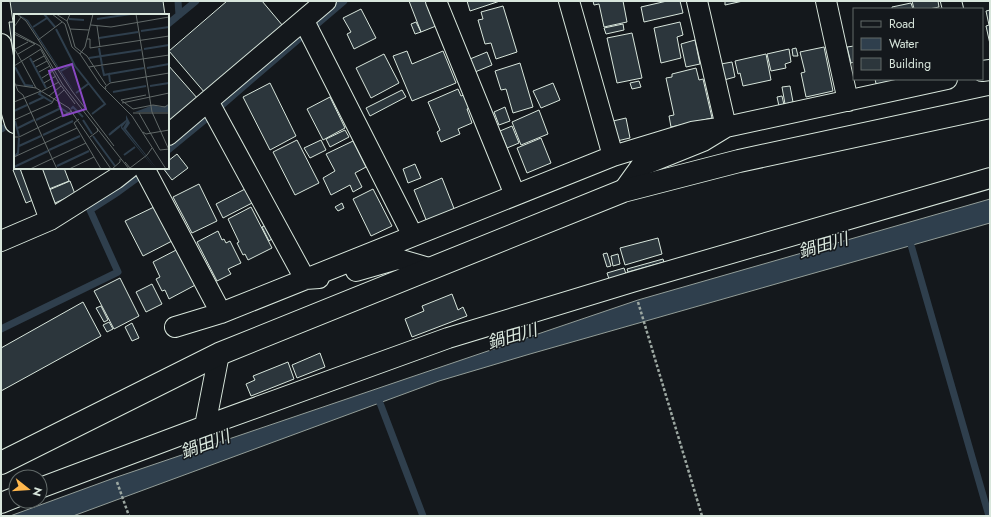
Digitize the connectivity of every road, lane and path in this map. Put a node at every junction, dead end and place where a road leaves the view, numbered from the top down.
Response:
1 (436, 1) edge
2 (569, 1) edge
3 (697, 1) edge
4 (826, 1) edge
5 (311, 9) edge
6 (1, 44) edge
7 (942, 80) edge
8 (208, 101) junction
9 (848, 101) junction
10 (990, 107) edge
11 (14, 120) edge
12 (726, 127) junction
13 (169, 134) edge
14 (613, 156) junction
15 (31, 169) edge
16 (128, 169) edge
17 (145, 169) edge
18 (990, 178) edge
19 (623, 191) junction
20 (515, 195) junction
21 (50, 220) junction
22 (413, 236) junction
23 (1, 241) edge
24 (429, 268) junction
25 (305, 279) junction
26 (637, 298) dead end
27 (221, 313) junction
28 (175, 327) dead end
29 (219, 354) junction
30 (205, 426) junction
31 (1, 463) edge
32 (115, 476) dead end
33 (48, 485) edge
34 (129, 516) edge
35 (702, 516) edge

1 - 20 street
2 - 14 street
3 - 12 street
4 - 9 street
5 - 8 street
5 - 22 street
6 - 11 street
7 - 9 street
8 - 13 street
8 - 25 street
9 - 12 street
10 - 19 street
12 - 14 street
12 - 19 street
14 - 20 street
15 - 21 street
16 - 21 street
17 - 27 street
18 - 30 street
19 - 24 street
20 - 22 street
21 - 23 street
22 - 25 street
24 - 25 street
24 - 29 street
25 - 27 street
26 - 35 path
27 - 28 street
29 - 30 street
29 - 31 street
30 - 33 street
32 - 34 path

